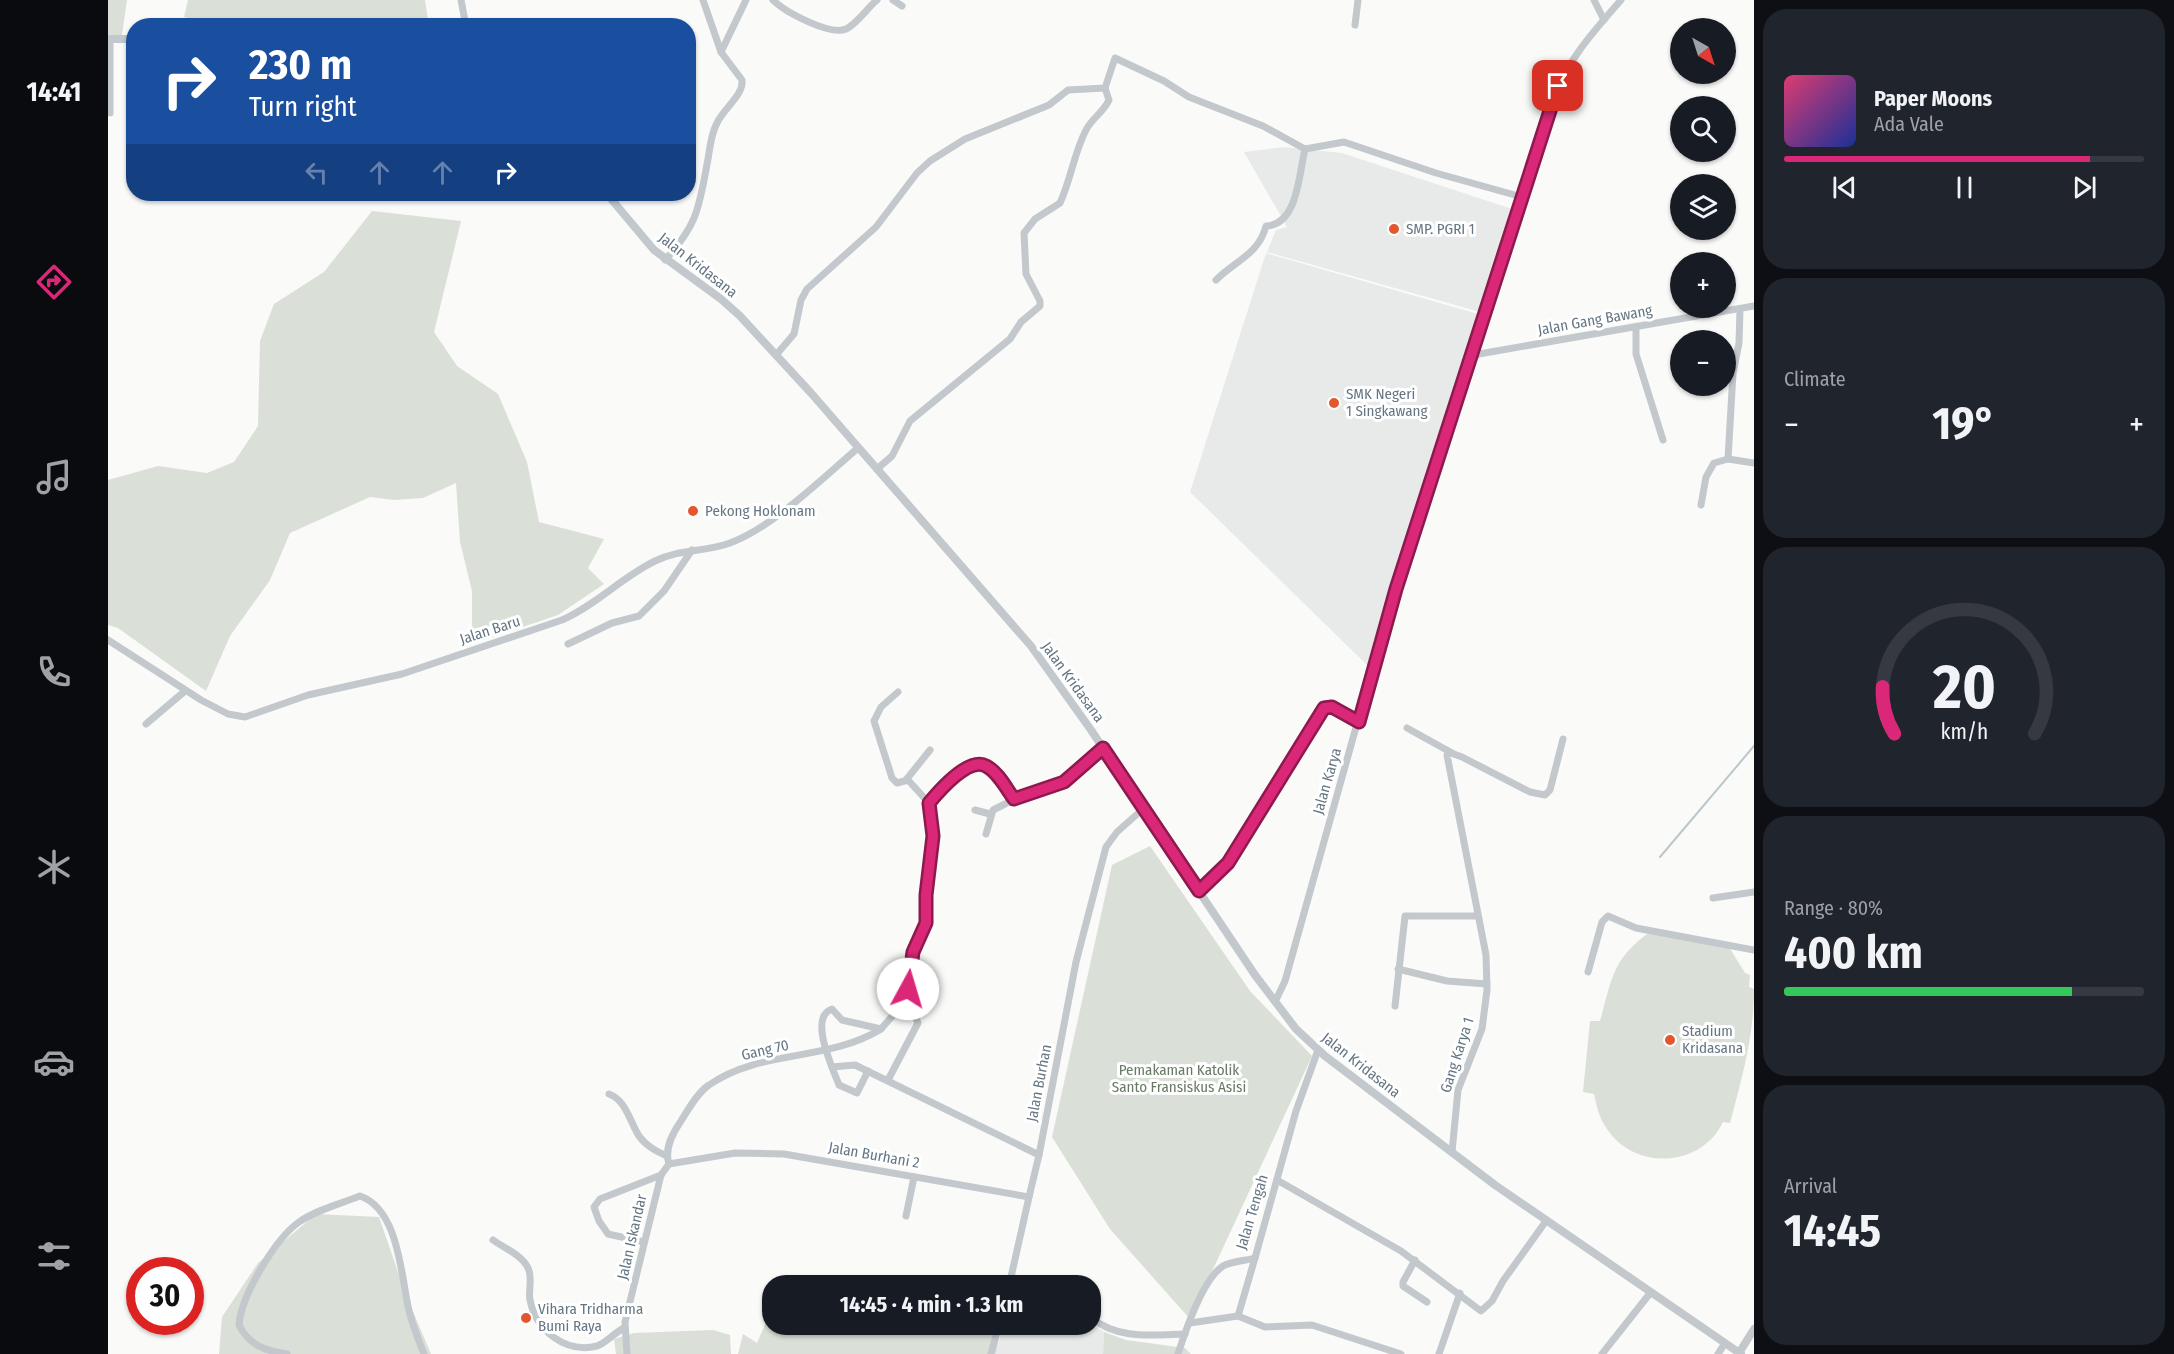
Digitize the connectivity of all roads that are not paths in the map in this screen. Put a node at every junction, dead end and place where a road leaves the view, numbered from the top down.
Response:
1 (461, 0) edge
2 (703, 0) edge
3 (746, 0) edge
4 (773, 0) edge
5 (877, 0) edge
6 (893, 0) edge
7 (1358, 0) edge
8 (1594, 0) edge
9 (1621, 0) edge
10 (902, 6) dead end
11 (464, 18) edge
12 (1604, 20) junction
13 (1355, 25) dead end
14 (109, 39) edge
15 (126, 39) edge
16 (721, 52) junction
17 (1105, 88) junction
18 (110, 114) dead end
19 (1305, 149) junction
20 (1522, 197) junction
21 (613, 201) edge
22 (665, 260) junction
23 (1216, 280) dead end
24 (1754, 306) edge
25 (1740, 309) junction
26 (1636, 327) junction
27 (776, 355) junction
28 (1471, 358) junction
29 (1663, 440) dead end
30 (858, 448) junction
31 (1728, 459) junction
32 (1754, 463) edge
33 (877, 469) junction
34 (1701, 505) dead end
35 (692, 550) junction
36 (108, 640) edge
37 (568, 644) dead end
38 (185, 691) junction
39 (898, 692) dead end
40 (1359, 722) junction
41 (146, 724) dead end
42 (1407, 728) dead end
43 (1563, 740) dead end
44 (1103, 748) junction
45 (930, 750) dead end
46 (1452, 753) junction
47 (906, 780) junction
48 (1014, 799) junction
49 (929, 803) junction
50 (1144, 808) junction
51 (975, 810) dead end
52 (990, 814) junction
53 (986, 834) dead end
54 (1199, 891) junction
55 (1754, 892) edge
56 (1713, 898) dead end
57 (1478, 916) junction
58 (1754, 950) edge
59 (1398, 969) junction
60 (1588, 972) dead end
61 (1487, 984) junction
62 (908, 998) junction
63 (1275, 1002) junction
64 (1395, 1006) dead end
65 (881, 1029) junction
66 (826, 1050) junction
67 (1318, 1050) junction
68 (832, 1067) junction
69 (868, 1071) junction
70 (888, 1080) junction
71 (609, 1094) dead end
72 (1452, 1152) junction
73 (1039, 1155) junction
74 (667, 1156) junction
75 (669, 1164) junction
76 (661, 1174) junction
77 (914, 1177) junction
78 (1276, 1180) junction
79 (1029, 1197) junction
80 (906, 1216) dead end
81 (1546, 1221) junction
82 (492, 1240) dead end
83 (644, 1242) junction
84 (1255, 1258) junction
85 (1415, 1260) junction
86 (1014, 1275) edge
87 (1651, 1292) junction
88 (1460, 1293) junction
89 (1426, 1302) dead end
90 (1238, 1316) junction
91 (1190, 1323) junction
92 (1101, 1324) edge
93 (624, 1328) junction
94 (1754, 1329) edge
95 (1185, 1334) junction
96 (996, 1335) edge
97 (1725, 1343) junction
98 (287, 1354) edge
99 (424, 1354) edge
100 (627, 1354) edge
101 (991, 1354) edge
102 (1178, 1354) edge
103 (1401, 1354) edge
104 (1439, 1354) edge
105 (1602, 1354) edge
106 (1718, 1354) edge
107 (1740, 1354) edge

1 - 11 street
2 - 16 street
3 - 16 street
4 - 5 street
6 - 10 street
7 - 13 street
8 - 12 street
9 - 12 street, Jalan Karya
12 - 20 street, Jalan Karya
14 - 15 street
14 - 18 street
16 - 22 street
17 - 19 street
17 - 27 street
17 - 33 street
19 - 20 street
19 - 23 street
20 - 28 street, Jalan Karya
21 - 22 street, Jalan Kridasana
22 - 27 street, Jalan Kridasana
24 - 25 street, Jalan Gang Bawang
25 - 26 street, Jalan Gang Bawang
25 - 31 street
26 - 28 street, Jalan Gang Bawang
26 - 29 street
27 - 30 street, Jalan Kridasana
28 - 40 street, Jalan Karya
30 - 33 street, Jalan Kridasana
30 - 35 street, Jalan Baru
31 - 32 street
31 - 34 street
33 - 44 street, Jalan Kridasana
35 - 37 street
35 - 38 street, Jalan Baru
36 - 38 street, Jalan Baru
38 - 41 street
39 - 47 street
40 - 54 street
40 - 63 street, Jalan Karya
42 - 46 street
43 - 46 street
44 - 48 street
44 - 50 street, Jalan Kridasana
45 - 47 street
46 - 57 street, Gang Karya 1
47 - 49 street
48 - 49 street
48 - 52 street
49 - 62 street
50 - 54 street, Jalan Kridasana
50 - 73 street, Jalan Burhan
51 - 52 street
52 - 53 street
54 - 63 street, Jalan Kridasana
55 - 56 street
57 - 59 street
57 - 61 street, Gang Karya 1
58 - 60 street
59 - 61 street
59 - 64 street
61 - 72 street, Gang Karya 1
62 - 65 street
62 - 70 street
63 - 67 street, Jalan Kridasana
65 - 66 street, Gang 70
65 - 66 street
66 - 68 street
66 - 74 street, Gang 70
67 - 72 street, Jalan Kridasana
67 - 78 street, Jalan Tengah
68 - 69 street
68 - 69 street
69 - 70 street
70 - 73 street
71 - 74 street
72 - 81 street, Jalan Kridasana
73 - 79 street
74 - 75 street
75 - 76 street, Jalan Iskandar
75 - 77 street, Jalan Burhani 2
76 - 83 street, Jalan Iskandar
76 - 83 street
77 - 79 street, Jalan Burhani 2
77 - 80 street
78 - 84 street, Jalan Tengah
78 - 85 street
79 - 86 street
81 - 87 street, Jalan Kridasana
81 - 88 street
82 - 93 street
83 - 93 street, Jalan Iskandar
84 - 90 street
84 - 91 street, Jalan Tengah
85 - 88 street
85 - 89 street
87 - 97 street, Jalan Kridasana
87 - 105 street
88 - 104 street
90 - 91 street
90 - 103 street
91 - 95 street, Jalan Tengah
92 - 95 street
93 - 100 street, Jalan Iskandar
94 - 107 street
95 - 102 street, Jalan Tengah
96 - 101 street
97 - 106 street
97 - 107 street, Jalan Kridasana
98 - 99 street

